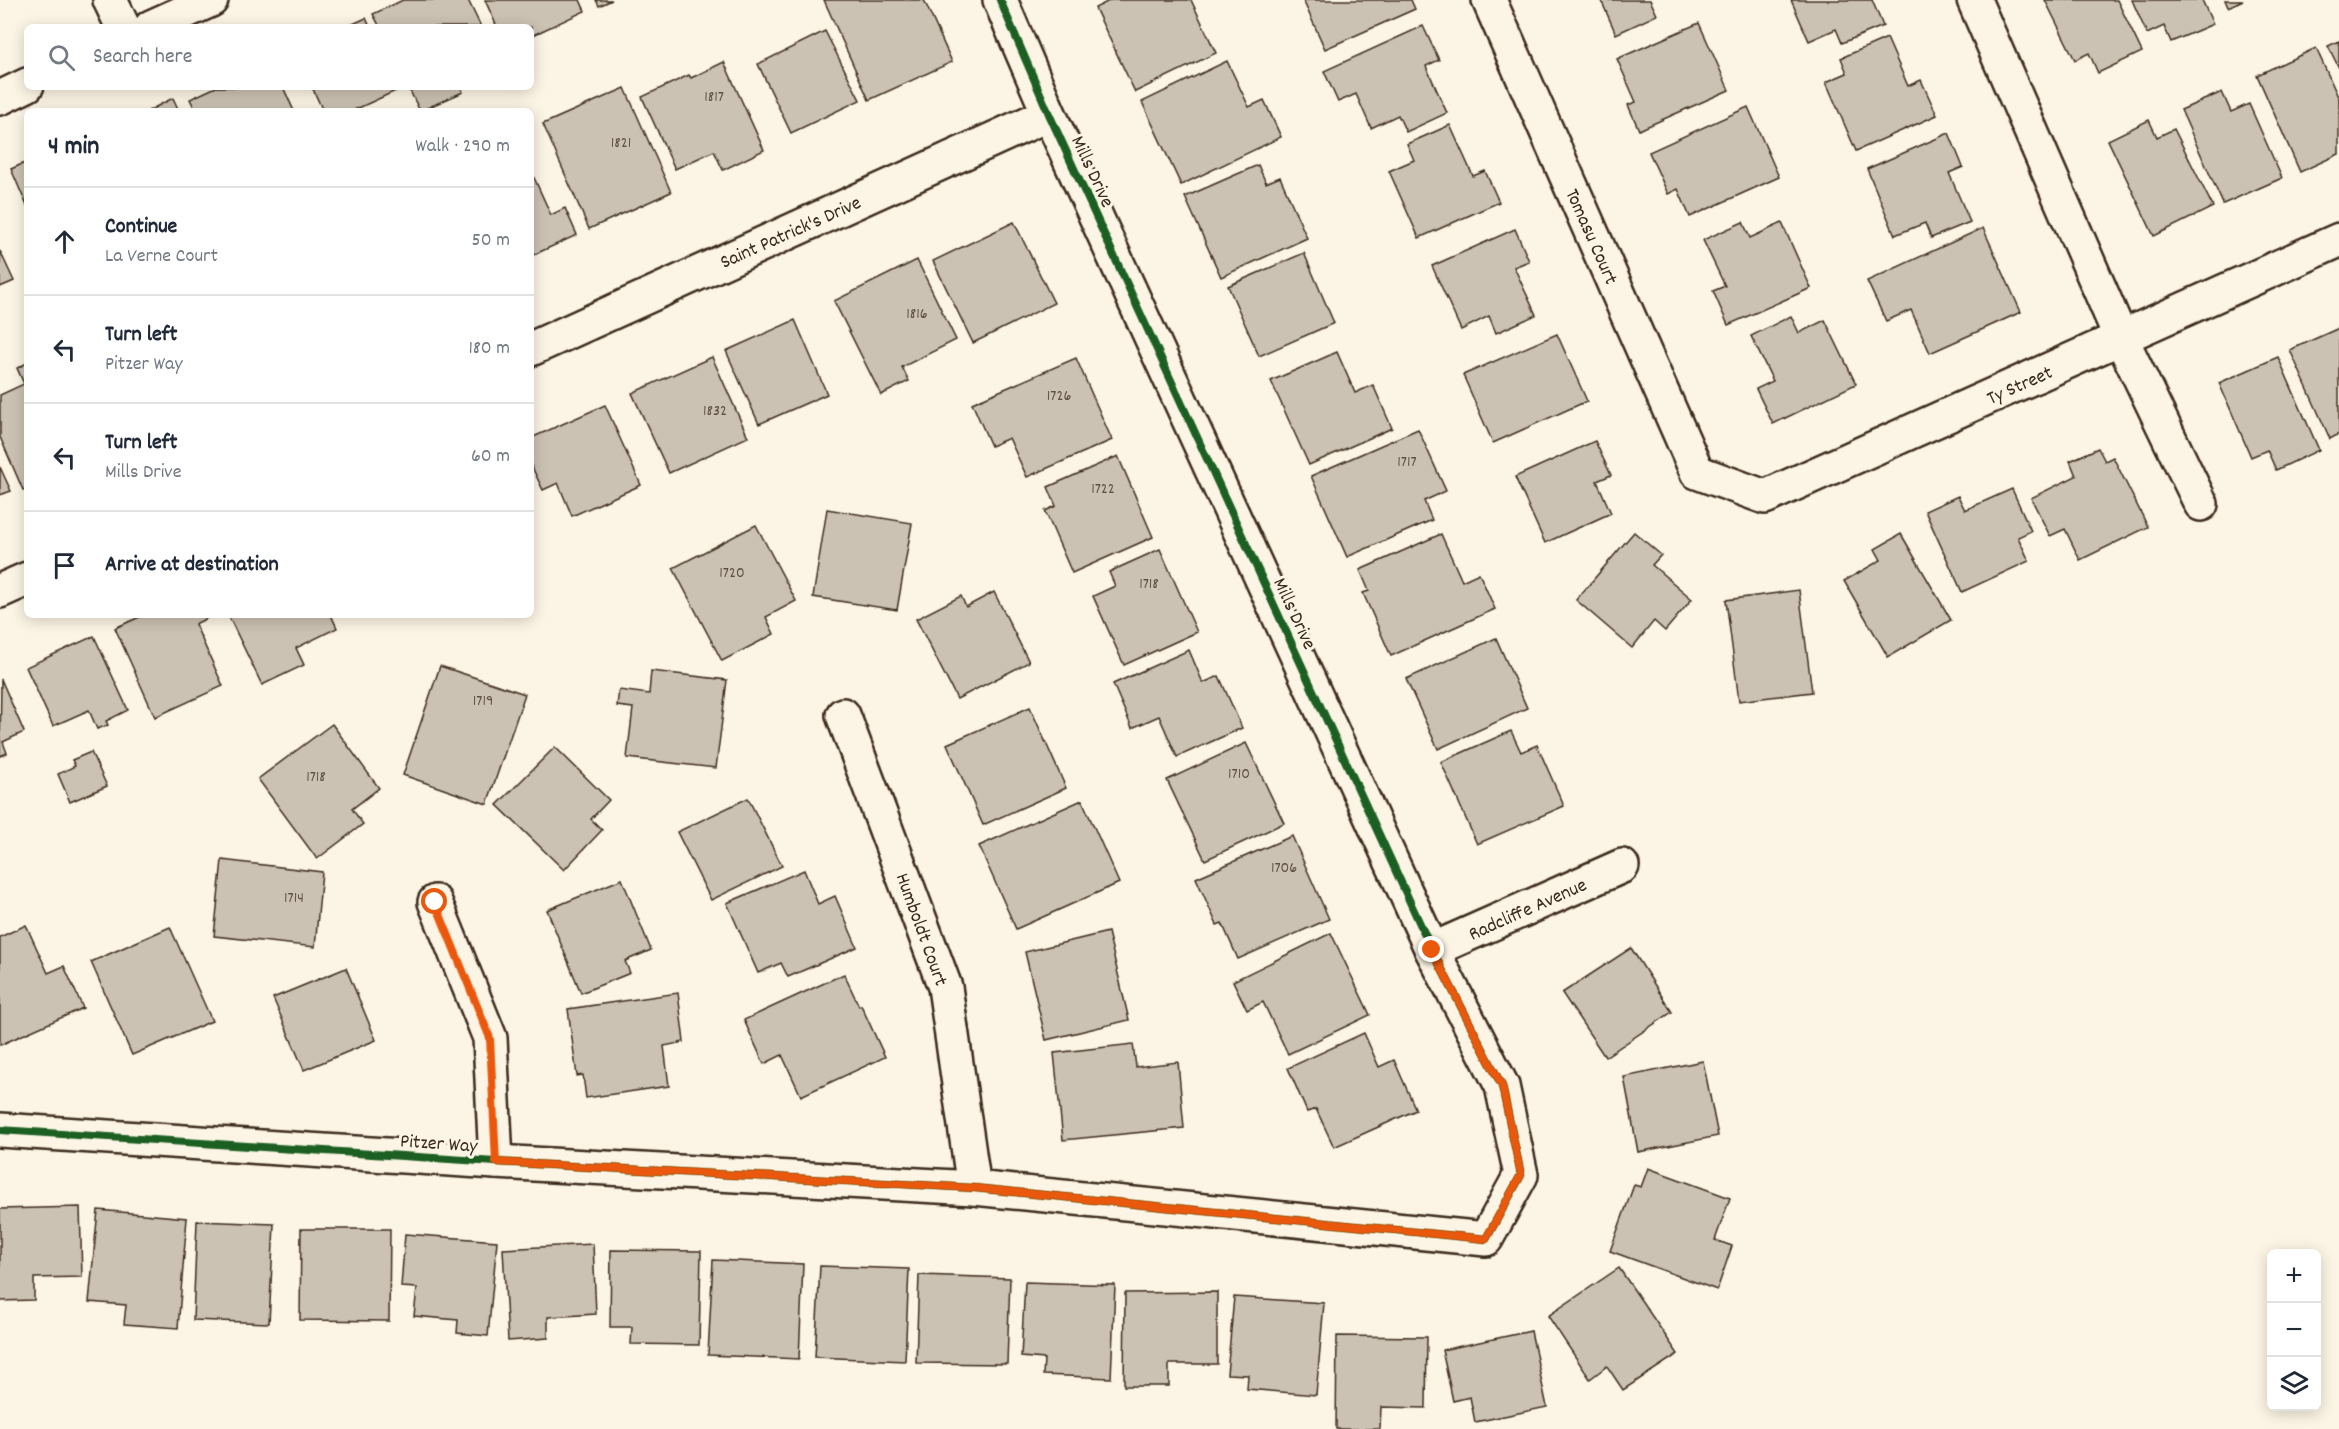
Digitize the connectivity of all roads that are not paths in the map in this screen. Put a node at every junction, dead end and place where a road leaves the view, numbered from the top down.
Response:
1 (110, 0) edge
2 (211, 0) edge
3 (1000, 0) edge
4 (1489, 0) edge
5 (1974, 0) edge
6 (122, 24) edge
7 (159, 24) edge
8 (24, 86) edge
9 (0, 98) edge
10 (1049, 114) junction
11 (2339, 240) edge
12 (2121, 338) junction
13 (534, 348) edge
14 (1697, 472) joint
15 (2201, 504) dead end
16 (24, 580) edge
17 (0, 591) edge
18 (843, 716) dead end
19 (1622, 866) dead end
20 (435, 902) dead end
21 (1432, 950) junction
22 (0, 1130) edge
23 (496, 1162) junction
24 (974, 1188) junction
25 (1486, 1239) joint

1 - 6 street
2 - 7 street
3 - 10 street, Mills Drive
4 - 14 street, Tomasu Court
5 - 12 street
8 - 9 street
10 - 13 street, Saint Patrick's Drive
10 - 21 street, Mills Drive
11 - 12 street, Ty Street
12 - 14 street, Ty Street
12 - 15 street
16 - 17 street
18 - 24 street, Humboldt Court
19 - 21 street, Radcliffe Avenue
20 - 23 street
21 - 25 street, Mills Drive
22 - 23 street, Pitzer Way
23 - 24 street, Pitzer Way
24 - 25 street, Pitzer Way

